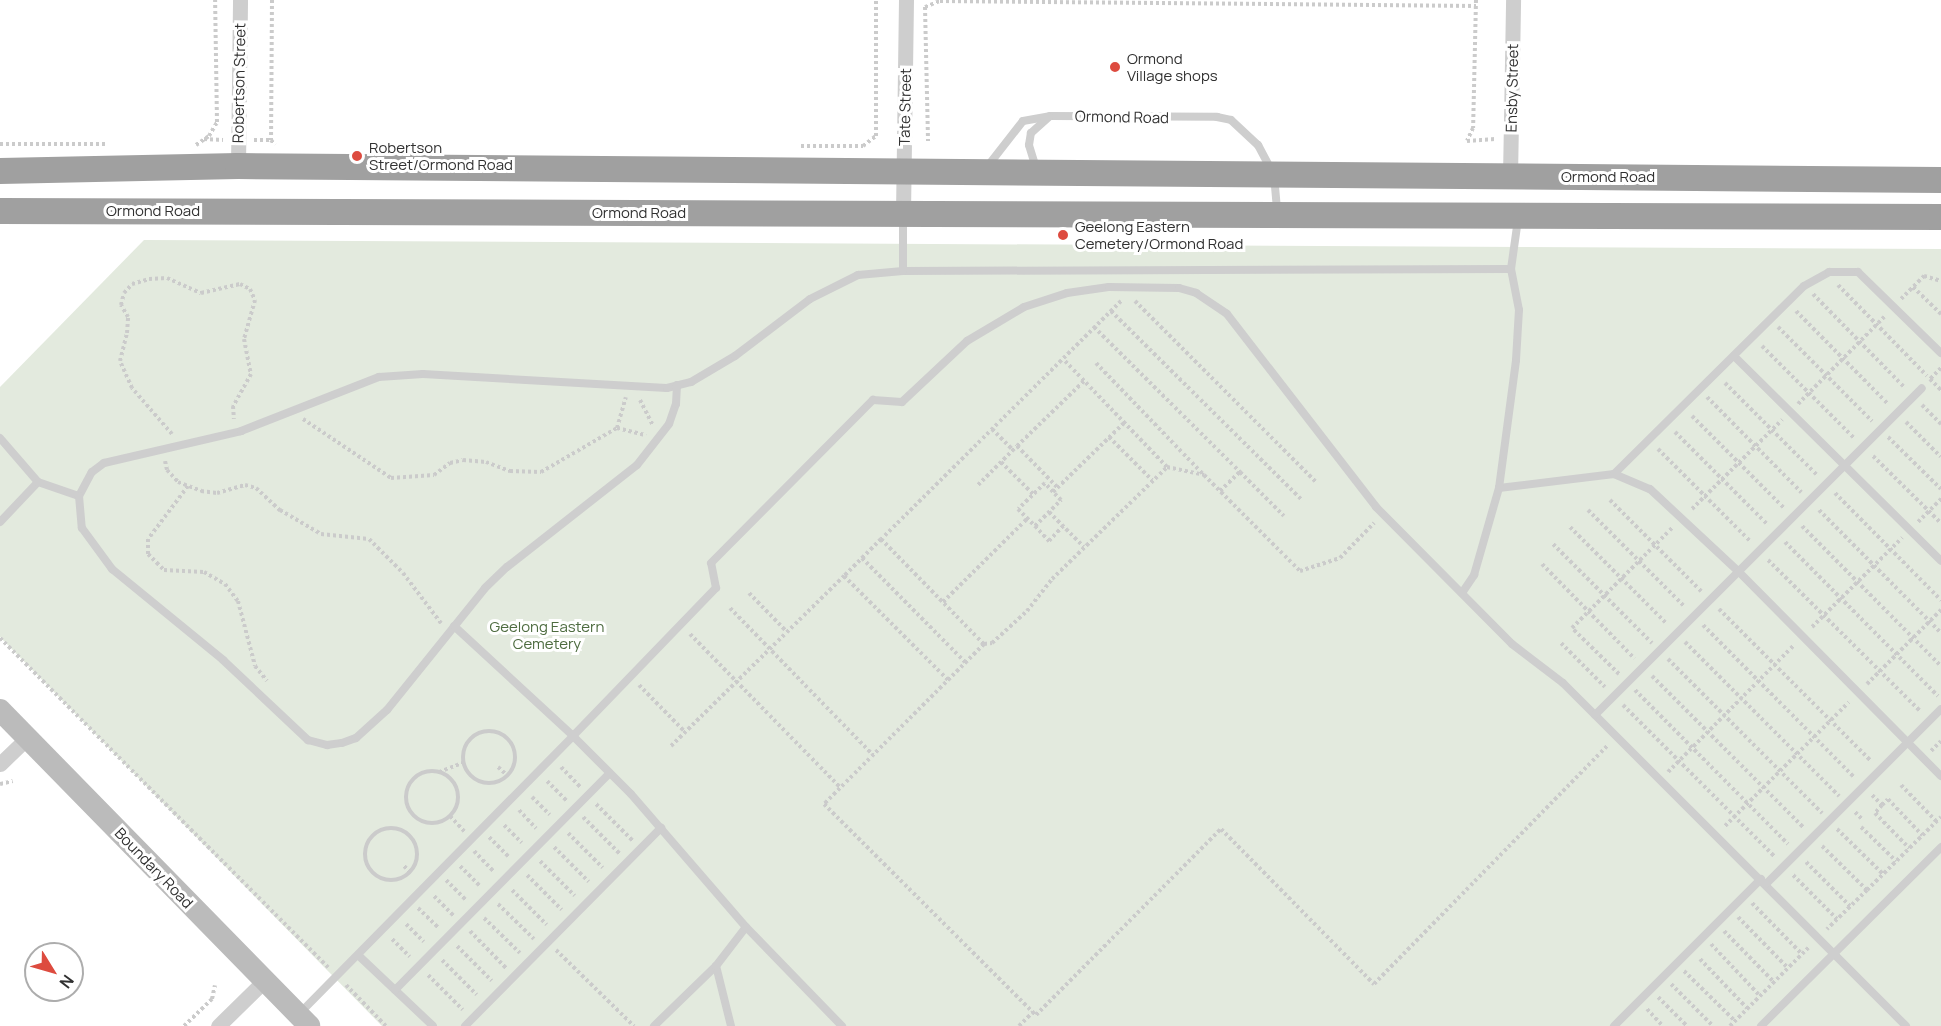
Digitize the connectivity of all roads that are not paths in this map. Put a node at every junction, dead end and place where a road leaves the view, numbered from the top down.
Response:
1 (240, 0) edge
2 (906, 0) edge
3 (1513, 0) edge
4 (1050, 116) junction
5 (238, 166) junction
6 (0, 171) edge
7 (904, 174) junction
8 (982, 174) junction
9 (1038, 174) junction
10 (1275, 175) junction
11 (1510, 177) junction
12 (1941, 180) edge
13 (0, 211) edge
14 (903, 214) junction
15 (1277, 215) junction
16 (1518, 216) junction
17 (1941, 217) edge
18 (1511, 269) junction
19 (903, 271) junction
20 (1941, 353) edge
21 (1734, 356) junction
22 (677, 386) junction
23 (1922, 388) road end
24 (0, 438) edge
25 (1845, 465) junction
26 (1614, 474) junction
27 (38, 482) junction
28 (1499, 488) junction
29 (79, 496) junction
30 (0, 522) edge
31 (1941, 561) edge
32 (1739, 572) junction
33 (1462, 593) junction
34 (454, 626) junction
35 (1941, 709) edge
36 (0, 710) edge
37 (1595, 715) junction
38 (573, 736) junction
39 (27, 738) junction
40 (1908, 742) junction
41 (0, 764) edge
42 (610, 773) junction
43 (1941, 776) edge
44 (661, 828) junction
45 (1941, 847) edge
46 (1763, 882) junction
47 (746, 927) junction
48 (1835, 953) junction
49 (358, 955) junction
50 (716, 966) junction
51 (264, 981) junction
52 (395, 990) junction
53 (304, 1020) edge
54 (218, 1026) edge
55 (433, 1026) edge
56 (465, 1026) edge
57 (654, 1026) edge
58 (731, 1026) edge
59 (842, 1026) edge
60 (1614, 1026) edge
61 (1761, 1026) edge
62 (1906, 1026) edge

1 - 5 street, Robertson Street
2 - 7 street, Tate Street
3 - 11 street, Ensby Street
4 - 8 lane, Ormond Road
4 - 9 lane
4 - 10 lane, Ormond Road
5 - 6 highway, Ormond Road
5 - 7 highway, Ormond Road
7 - 8 highway, Ormond Road
7 - 14 street, Tate Street
8 - 9 highway, Ormond Road
9 - 10 highway, Ormond Road
10 - 11 highway, Ormond Road
10 - 15 lane, Ormond Road
11 - 12 highway, Ormond Road
13 - 14 highway, Ormond Road
14 - 15 highway, Ormond Road
14 - 19 lane
15 - 16 highway, Ormond Road
16 - 17 highway, Ormond Road
16 - 18 lane
18 - 19 lane
18 - 28 lane
19 - 22 lane
20 - 21 lane
21 - 25 lane
21 - 26 lane
22 - 29 lane
22 - 34 lane
23 - 25 lane
24 - 27 lane
25 - 31 lane
25 - 32 lane
26 - 28 lane
26 - 32 lane
27 - 29 lane
27 - 30 lane
28 - 33 lane
29 - 34 lane
32 - 37 lane
32 - 40 lane
33 - 37 lane
33 - 38 lane
34 - 38 lane
35 - 40 lane
36 - 39 main road, Boundary Road
37 - 46 lane
38 - 42 lane
38 - 49 lane
39 - 41 street
39 - 51 main road, Boundary Road
40 - 43 lane
40 - 46 lane
42 - 44 lane
42 - 52 lane
44 - 47 lane
44 - 56 lane
45 - 48 lane
46 - 48 lane
46 - 60 lane
47 - 50 lane
47 - 59 lane
48 - 61 lane
48 - 62 lane
49 - 52 lane
49 - 53 lane
50 - 57 lane
50 - 58 lane
51 - 53 main road, Boundary Road
51 - 54 street
52 - 55 lane

